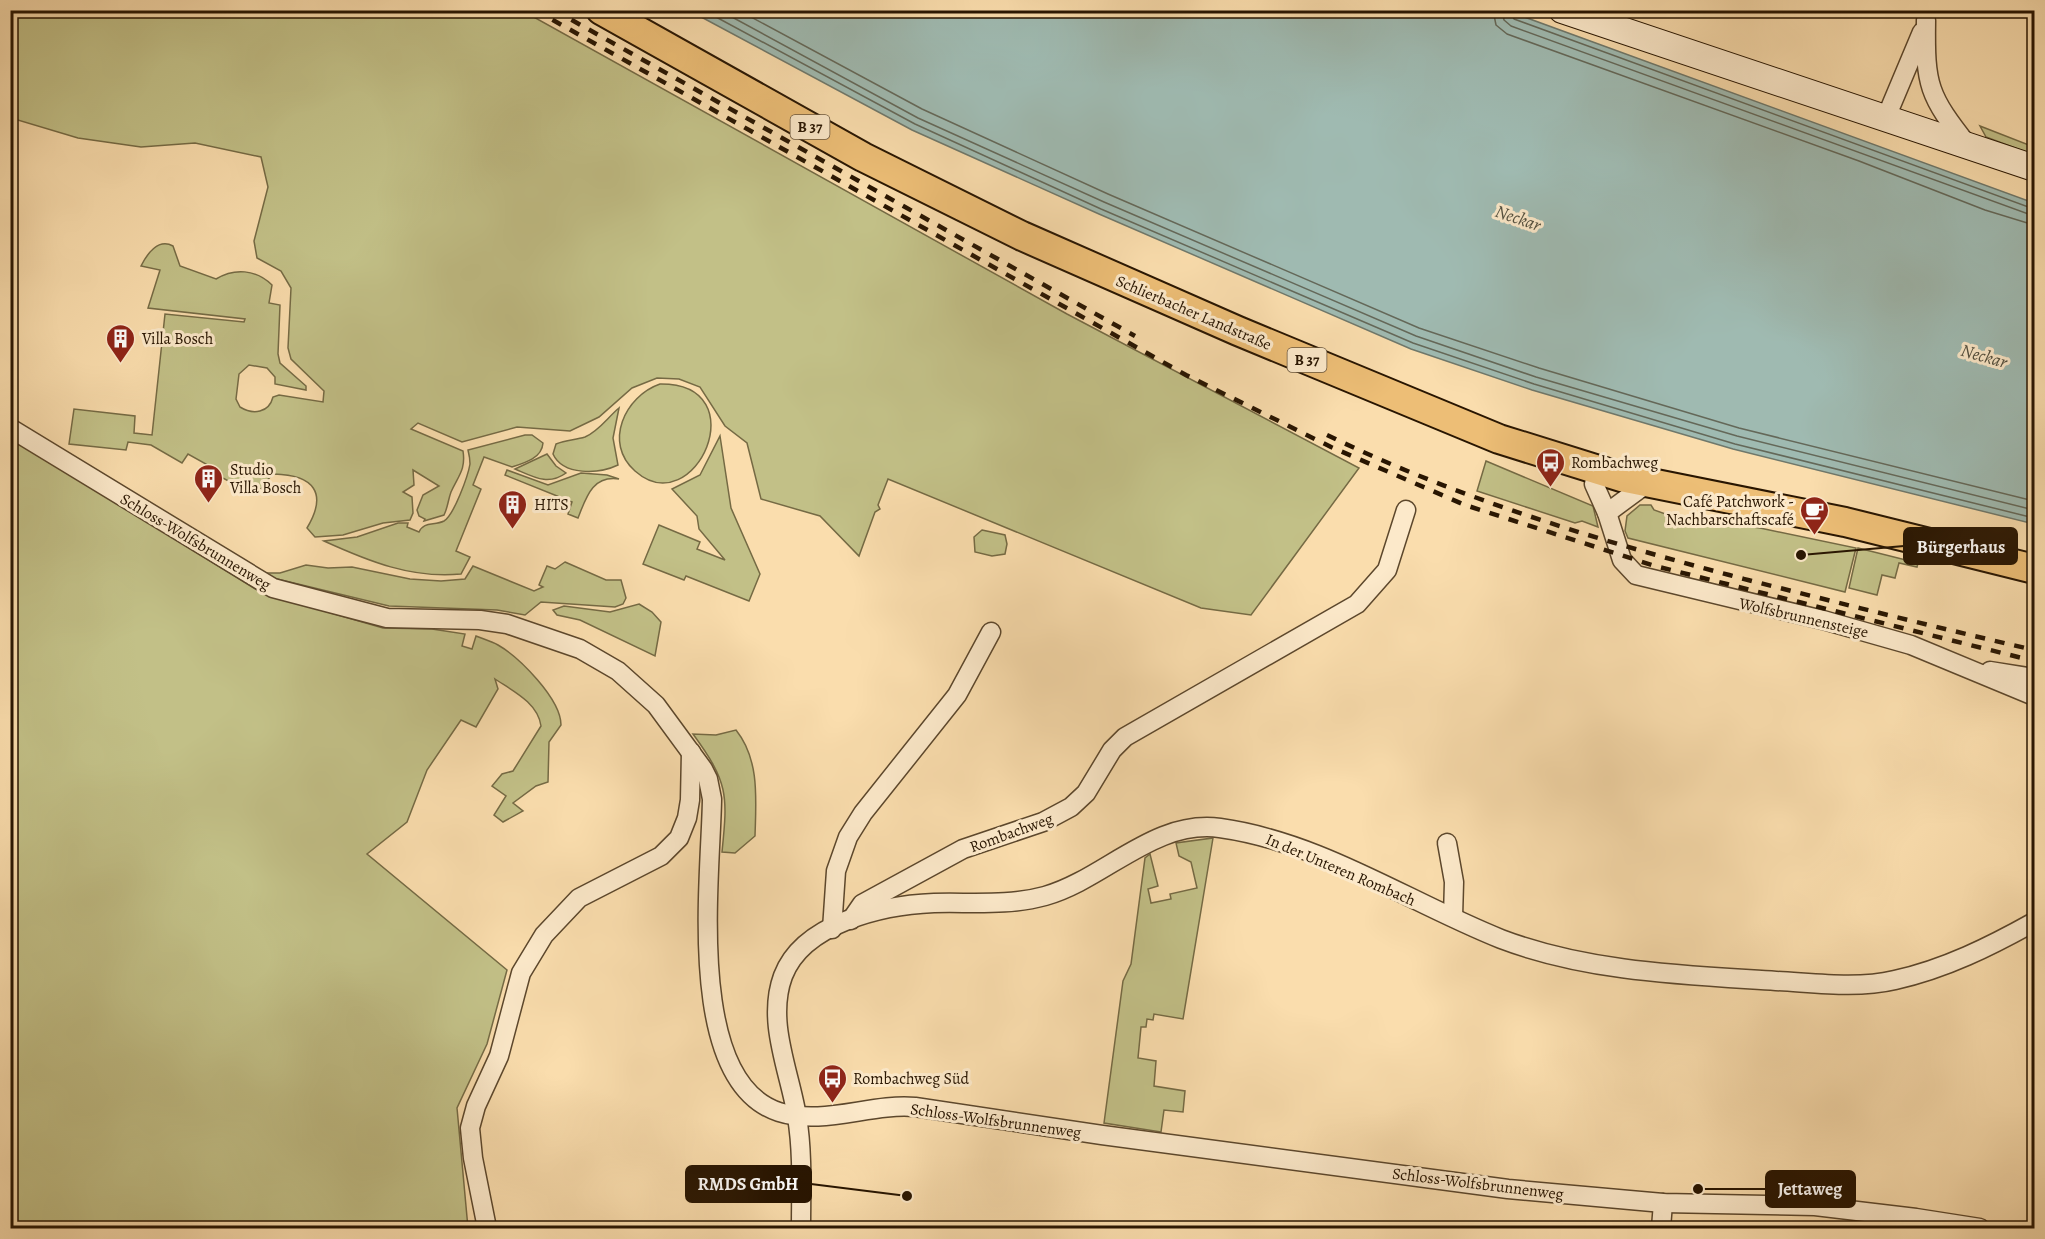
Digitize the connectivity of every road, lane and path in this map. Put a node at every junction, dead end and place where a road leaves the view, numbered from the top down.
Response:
1 (601, 10) edge
2 (1562, 10) edge
3 (1928, 15) edge
4 (1885, 120) junction
5 (1970, 148) junction
6 (2034, 168) edge
7 (10, 428) edge
8 (1597, 471) junction
9 (1649, 482) junction
10 (1406, 510) dead end
11 (1607, 513) junction
12 (2034, 569) edge
13 (991, 632) dead end
14 (1982, 672) junction
15 (2034, 678) edge
16 (2034, 696) edge
17 (691, 752) junction
18 (1447, 843) dead end
19 (1453, 917) junction
20 (850, 921) junction
21 (2034, 922) edge
22 (832, 929) junction
23 (797, 1116) junction
24 (1663, 1203) junction
25 (487, 1228) edge
26 (801, 1228) edge
27 (1661, 1228) edge
28 (1980, 1228) edge

1 - 8 main road, Schlierbacher Landstraße / B 37
2 - 4 main road
3 - 4 street
3 - 5 street
4 - 5 main road
5 - 6 main road
7 - 17 street, Schloss-Wolfsbrunnenweg
8 - 9 main road, Schlierbacher Landstraße / B 37
8 - 11 street, Wolfsbrunnensteige
9 - 11 street
9 - 12 main road, Schlierbacher Landstraße / B 37
10 - 20 street, Rombachweg
11 - 14 street, Wolfsbrunnensteige
13 - 22 street
14 - 15 street
14 - 16 street, Wolfsbrunnensteige
17 - 23 street, Schloss-Wolfsbrunnenweg
17 - 25 street
18 - 19 street
19 - 20 street, In der Unteren Rombach
19 - 21 street, In der Unteren Rombach
20 - 22 street, Rombachweg
22 - 23 street, Rombachweg
23 - 24 street, Schloss-Wolfsbrunnenweg
23 - 26 street, Rombachweg
24 - 27 street
24 - 28 street, Schloss-Wolfsbrunnenweg

